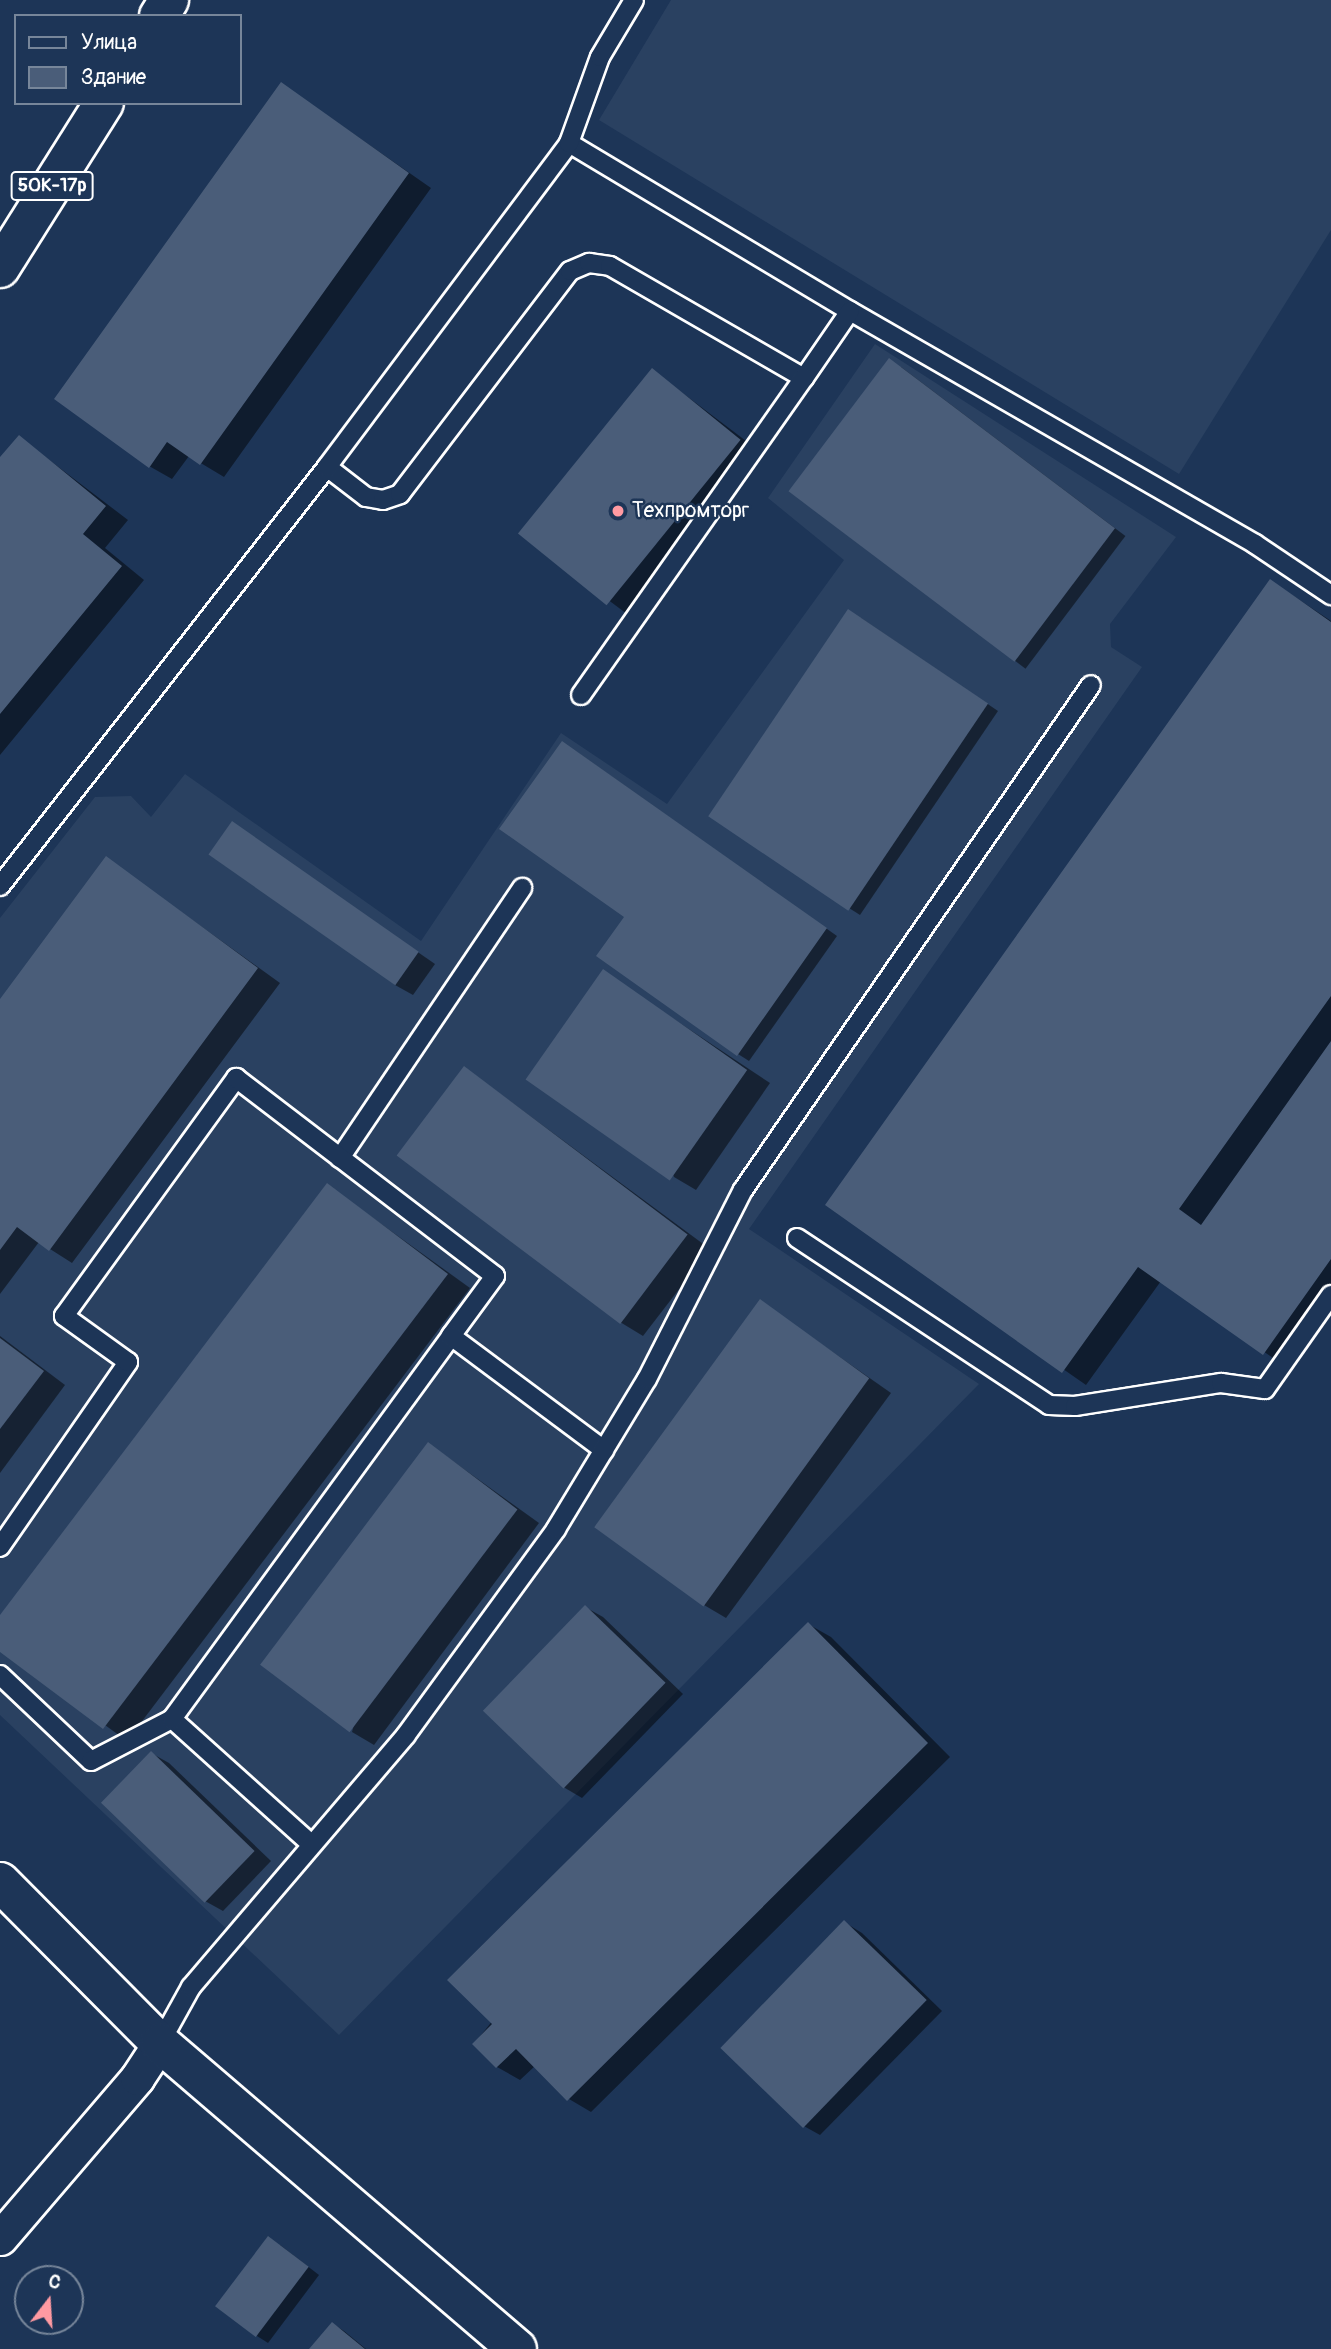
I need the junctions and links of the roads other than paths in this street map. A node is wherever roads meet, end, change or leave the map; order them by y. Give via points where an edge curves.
1 (634, 0) edge
2 (103, 105) edge
3 (569, 143) junction
4 (0, 268) edge
5 (850, 311) junction
6 (804, 378) junction
7 (327, 467) junction
8 (1331, 596) edge
9 (1091, 685) dead end
10 (581, 695) dead end
11 (0, 886) edge
12 (522, 888) dead end
13 (340, 1157) junction
14 (797, 1238) dead end
15 (1331, 1294) edge
16 (451, 1336) junction
17 (604, 1450) junction
18 (0, 1547) edge
19 (0, 1675) edge
20 (172, 1719) junction
21 (311, 1844) junction
22 (0, 1882) edge
23 (160, 2043) junction
24 (0, 2238) edge
25 (517, 2349) edge

1 - 3 lane via 600,57
2 - 4 street, 50К-17р
3 - 5 lane
3 - 7 lane
5 - 6 lane
5 - 8 lane via 1255,544
6 - 7 lane via 610,266 589,263 570,271 400,494 383,500 366,497
6 - 10 lane
7 - 11 lane
9 - 17 lane via 743,1190 660,1354
12 - 13 lane
13 - 16 lane via 495,1276
13 - 18 lane via 236,1078 64,1316 128,1362
14 - 15 lane via 1049,1405 1075,1406 1221,1383 1265,1389
16 - 17 lane
16 - 20 lane
17 - 21 lane via 555,1529 406,1735
19 - 20 lane via 91,1761
20 - 21 lane
21 - 23 lane via 191,1987
22 - 23 street
23 - 24 street via 137,2078
23 - 25 street

